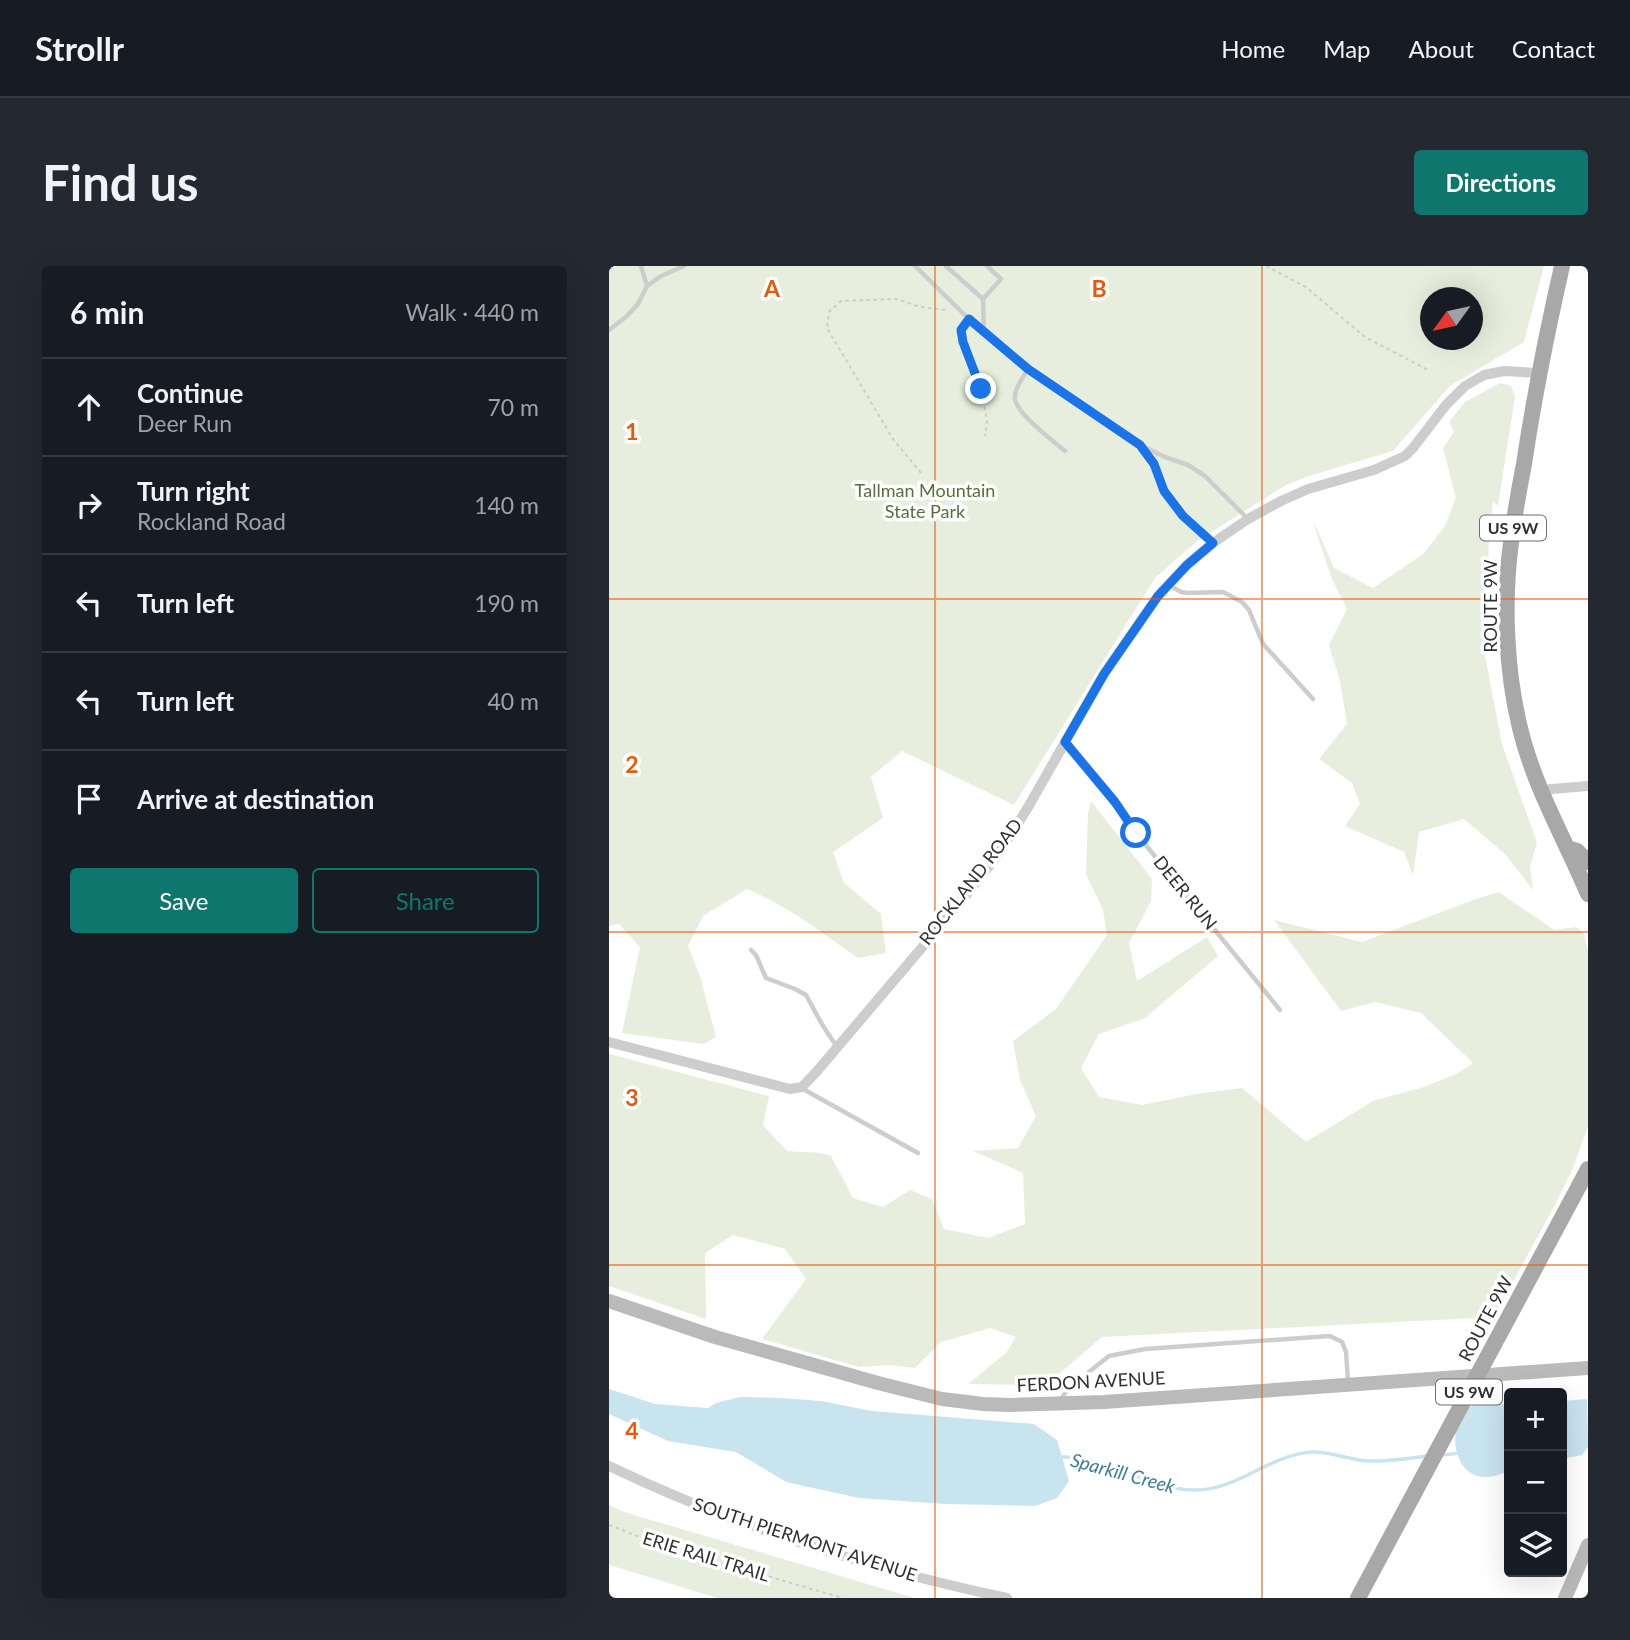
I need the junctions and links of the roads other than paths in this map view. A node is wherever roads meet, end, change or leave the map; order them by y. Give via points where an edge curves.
1 (641, 266) edge
2 (684, 266) edge
3 (915, 266) edge
4 (946, 266) edge
5 (987, 266) edge
6 (1562, 266) edge
7 (647, 286) junction
8 (983, 299) junction
9 (609, 330) edge
10 (984, 333) junction
11 (1028, 369) junction
12 (1538, 373) junction
13 (1140, 445) junction
14 (1065, 451) dead end
15 (1248, 519) junction
16 (1213, 543) junction
17 (1168, 584) junction
18 (1314, 699) dead end
19 (1065, 742) junction
20 (1588, 786) edge
21 (1540, 790) junction
22 (1567, 848) junction
23 (1588, 862) edge
24 (1588, 894) edge
25 (751, 950) dead end
26 (1280, 1010) dead end
27 (609, 1042) edge
28 (837, 1048) junction
29 (801, 1087) junction
30 (918, 1153) dead end
31 (1588, 1169) edge
32 (609, 1301) edge
33 (1588, 1368) edge
34 (1348, 1385) junction
35 (1057, 1404) junction
36 (609, 1466) edge
37 (1588, 1545) edge
38 (1007, 1598) edge
39 (1358, 1598) edge
40 (1565, 1598) edge

1 - 7 lane
2 - 7 lane
3 - 10 lane
4 - 8 lane
5 - 8 lane via 1001,279
6 - 12 main road, ROUTE 9W / US 9W
7 - 9 lane via 638,304
8 - 10 lane
10 - 11 lane
11 - 13 lane
11 - 14 lane via 1016,389 1015,401
12 - 15 street, ROCKLAND ROAD via 1484,375 1446,405 1405,456 1374,470 1308,488
12 - 21 main road, ROUTE 9W / US 9W via 1510,545 1507,613 1515,704
13 - 15 lane via 1205,476
13 - 16 lane via 1154,464 1164,491
15 - 16 street, ROCKLAND ROAD
16 - 17 street, ROCKLAND ROAD
17 - 18 lane via 1181,592 1223,592 1242,602 1263,644
17 - 19 street, ROCKLAND ROAD via 1104,674
19 - 26 lane, DEER RUN
19 - 28 street, ROCKLAND ROAD via 996,856
20 - 21 street
21 - 22 main road, ROUTE 9W / US 9W
22 - 23 main road
22 - 24 main road, ROUTE 9W / US 9W
25 - 28 lane via 766,978 806,995
27 - 29 street via 790,1089
28 - 29 street, ROCKLAND ROAD
29 - 30 lane
31 - 39 main road, ROUTE 9W / US 9W, bridge
32 - 35 street, FERDON AVENUE via 715,1337 923,1395 983,1404
33 - 34 street, FERDON AVENUE
34 - 35 street, FERDON AVENUE
34 - 35 lane via 1346,1352 1342,1342 1330,1336 1145,1349 1109,1356
36 - 38 street, SOUTH PIERMONT AVENUE via 708,1510 801,1543 891,1571
37 - 40 street

